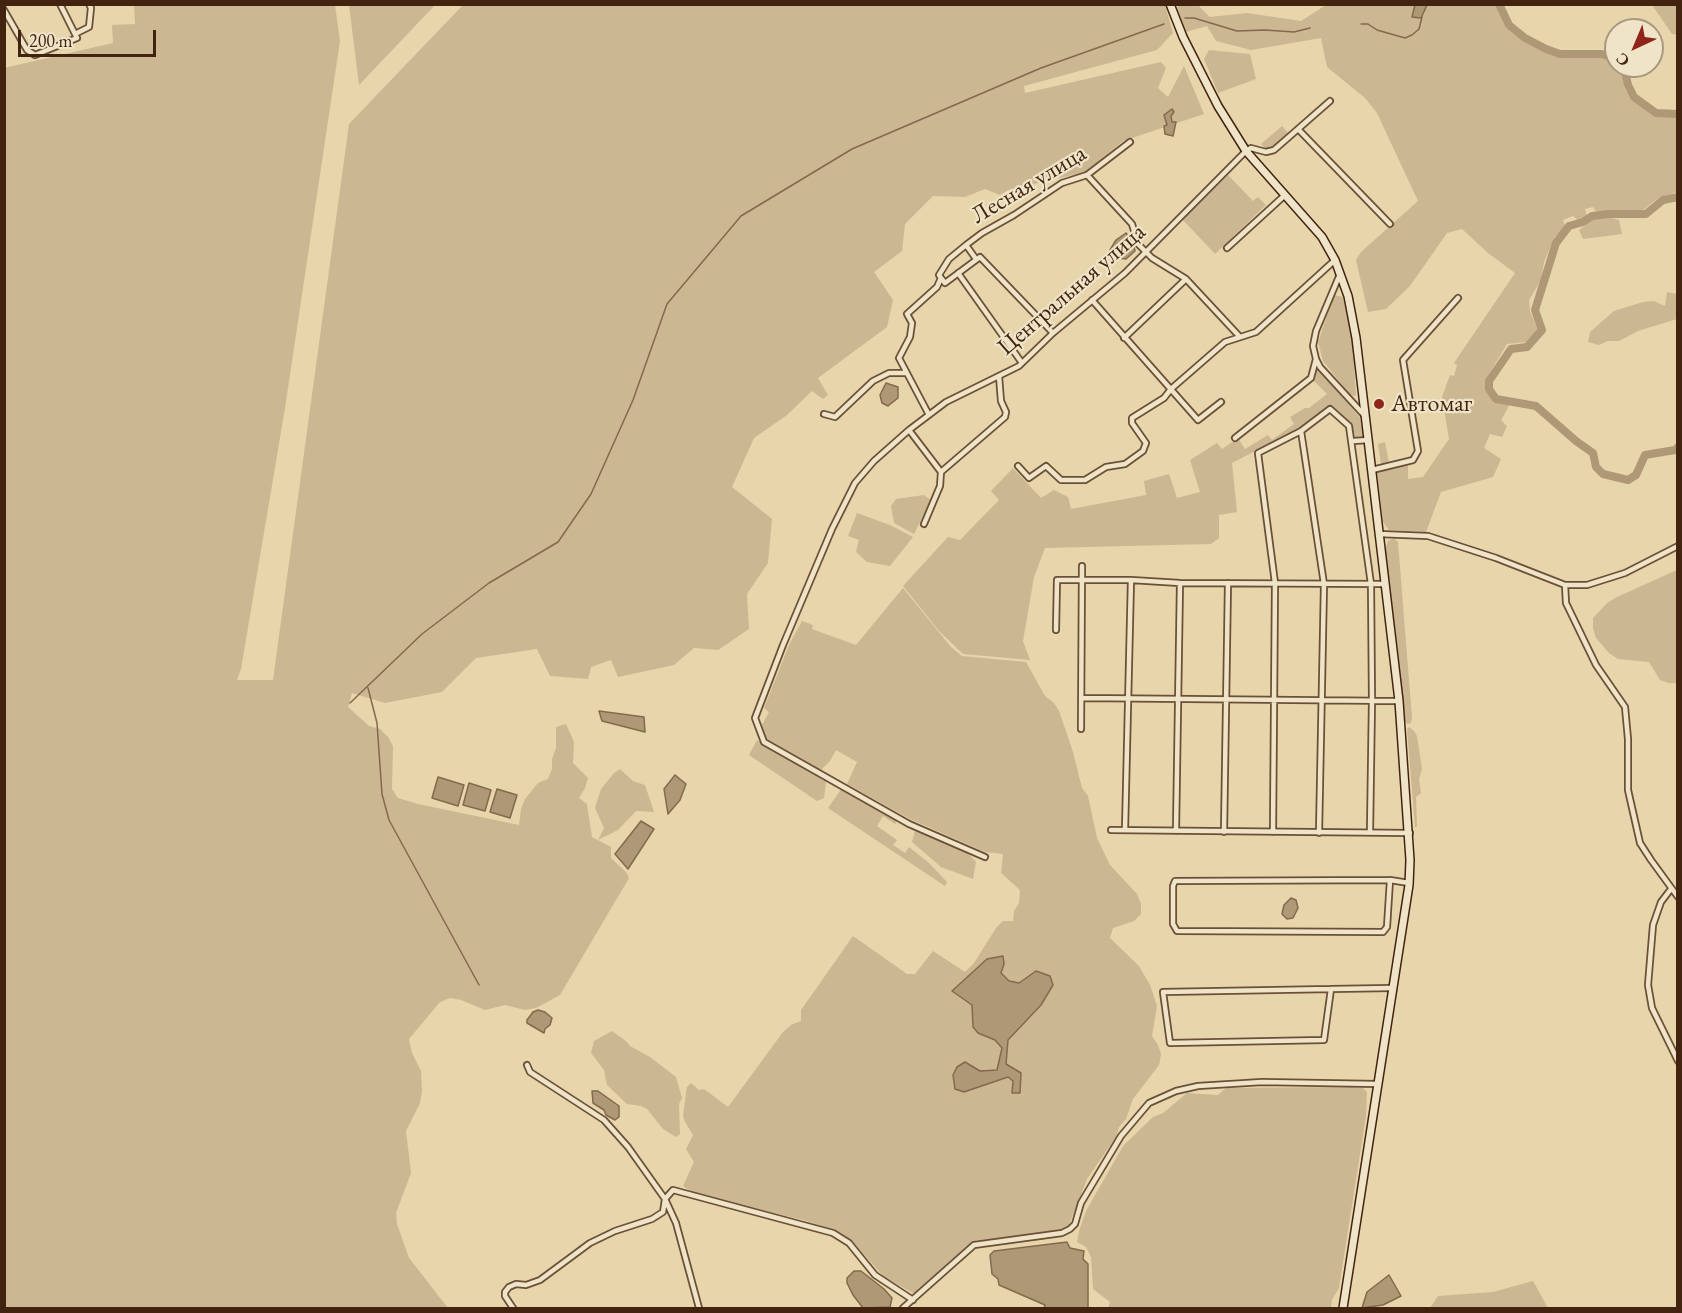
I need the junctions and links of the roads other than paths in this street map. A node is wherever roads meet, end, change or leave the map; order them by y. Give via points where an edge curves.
1 (60, 4) edge
2 (89, 4) edge
3 (1170, 4) edge
4 (4, 10) edge
5 (75, 34) junction
6 (1330, 101) dead end
7 (1298, 129) junction
8 (1130, 142) dead end
9 (1246, 151) junction
10 (1087, 175) junction
11 (1285, 195) junction
12 (1390, 224) dead end
13 (966, 245) junction
14 (1227, 248) dead end
15 (1146, 252) junction
16 (976, 259) junction
17 (1335, 260) junction
18 (958, 273) junction
19 (1340, 274) junction
20 (941, 278) junction
21 (1186, 279) junction
22 (1458, 298) dead end
23 (1092, 300) junction
24 (1053, 333) junction
25 (1240, 337) junction
26 (1124, 338) junction
27 (1316, 359) junction
28 (1022, 363) junction
29 (906, 373) junction
30 (999, 376) junction
31 (1171, 389) junction
32 (1221, 402) dead end
33 (824, 414) dead end
34 (929, 415) junction
35 (1365, 417) junction
36 (909, 430) junction
37 (1302, 431) junction
38 (1235, 438) dead end
39 (1369, 440) junction
40 (1353, 441) junction
41 (1018, 466) dead end
42 (1372, 470) junction
43 (941, 472) junction
44 (924, 524) dead end
45 (1379, 534) junction
46 (1677, 546) edge
47 (1082, 566) dead end
48 (1082, 580) junction
49 (1131, 580) junction
50 (1179, 583) junction
51 (1228, 583) junction
52 (1275, 583) junction
53 (1324, 584) junction
54 (1371, 584) junction
55 (1386, 584) junction
56 (1565, 585) junction
57 (1056, 630) dead end
58 (1082, 698) junction
59 (1129, 698) junction
60 (1177, 699) junction
61 (1226, 699) junction
62 (1274, 699) junction
63 (1320, 700) junction
64 (1372, 700) junction
65 (1399, 701) junction
66 (1081, 729) dead end
67 (1111, 830) dead end
68 (1125, 830) junction
69 (1176, 831) junction
70 (1224, 832) junction
71 (1273, 832) junction
72 (1370, 832) junction
73 (1319, 833) junction
74 (1410, 833) junction
75 (985, 857) dead end
76 (1390, 880) junction
77 (1409, 883) junction
78 (1671, 889) junction
79 (1677, 897) edge
80 (1392, 988) junction
81 (1331, 989) junction
82 (1677, 1061) edge
83 (527, 1065) dead end
84 (1378, 1084) junction
85 (665, 1199) junction
86 (913, 1300) junction
87 (513, 1308) edge
88 (699, 1308) edge
89 (903, 1308) edge
90 (1343, 1308) edge

1 - 5 street
2 - 5 street via 90,27
3 - 9 main road via 1218,106
4 - 5 street via 27,50 35,55 77,38
6 - 7 street
7 - 9 street via 1274,150
7 - 12 street
8 - 10 street, Лесная улица
9 - 11 main road
9 - 15 street, Центральная улица
10 - 13 street, Лесная улица via 1062,183
10 - 15 street via 1132,224 1138,244
11 - 14 street
11 - 17 main road via 1322,237
13 - 16 street
13 - 20 street, Лесная улица via 949,259 939,275
15 - 21 street
15 - 23 street, Центральная улица
16 - 18 street
16 - 24 street via 980,257
17 - 19 main road
17 - 25 street via 1256,332
18 - 20 street via 945,283
18 - 28 street
19 - 27 street via 1316,331
19 - 35 main road via 1356,338
20 - 29 street, Лесная улица via 937,287 907,314 912,323 910,337 899,358
21 - 25 street
21 - 26 street
22 - 42 street via 1402,360 1418,451 1413,460
23 - 24 street, Центральная улица
23 - 26 street
24 - 28 street, Центральная улица
25 - 31 street via 1225,342
26 - 31 street
27 - 35 street
27 - 38 street via 1311,378
28 - 30 street, Центральная улица
29 - 33 street via 889,373 873,381 835,417
29 - 34 street
30 - 34 street, Центральная улица via 946,402
30 - 43 street via 1005,417
31 - 32 street via 1198,420
31 - 41 street via 1164,398 1132,418 1146,443 1143,451 1125,464 1106,467 1085,480 1061,480 1046,466 1029,478
34 - 36 street, Центральная улица
35 - 39 main road
36 - 43 street
36 - 75 street, Центральная улица via 855,483 832,529 755,718 764,742 909,824
37 - 40 street via 1330,409 1349,426
37 - 52 street via 1258,453
37 - 53 street
39 - 40 street
39 - 42 main road
40 - 54 street
42 - 45 main road
43 - 44 street via 940,486
45 - 55 main road
45 - 56 street via 1428,536
46 - 56 street via 1625,573 1587,585
47 - 48 street
48 - 49 street
48 - 57 street via 1057,580
48 - 58 street
49 - 50 street
49 - 59 street
50 - 51 street
50 - 60 street
51 - 52 street
51 - 61 street
52 - 53 street
52 - 62 street
53 - 54 street
53 - 63 street
54 - 55 street
54 - 64 street
55 - 65 main road
56 - 78 street via 1566,603 1596,665 1625,706 1631,810 1640,843
58 - 59 street
58 - 66 street
59 - 60 street
59 - 68 street
60 - 61 street
60 - 69 street
61 - 62 street
61 - 70 street
62 - 63 street
62 - 71 street
63 - 64 street
63 - 73 street
64 - 65 street
64 - 72 street
65 - 74 main road
67 - 68 street
68 - 69 street
69 - 70 street
70 - 71 street
71 - 73 street
72 - 73 street
72 - 74 street
74 - 77 main road
76 - 76 street via 1176,881 1173,924 1177,931 1383,932 1387,927
76 - 77 street
77 - 80 main road
78 - 79 street
78 - 82 street via 1661,902 1653,925 1648,985 1652,1008
80 - 81 street
80 - 84 main road
81 - 81 street via 1163,992 1170,1043 1324,1040
83 - 85 street via 530,1072 604,1120
84 - 86 street via 1262,1082 1198,1086 1149,1103 1121,1136 1070,1229 974,1245
84 - 90 main road
85 - 86 street via 673,1190 833,1233 849,1243 875,1275
85 - 87 street via 663,1212 652,1219 590,1243 540,1280 509,1287 505,1296
85 - 88 street via 676,1223
86 - 89 street

